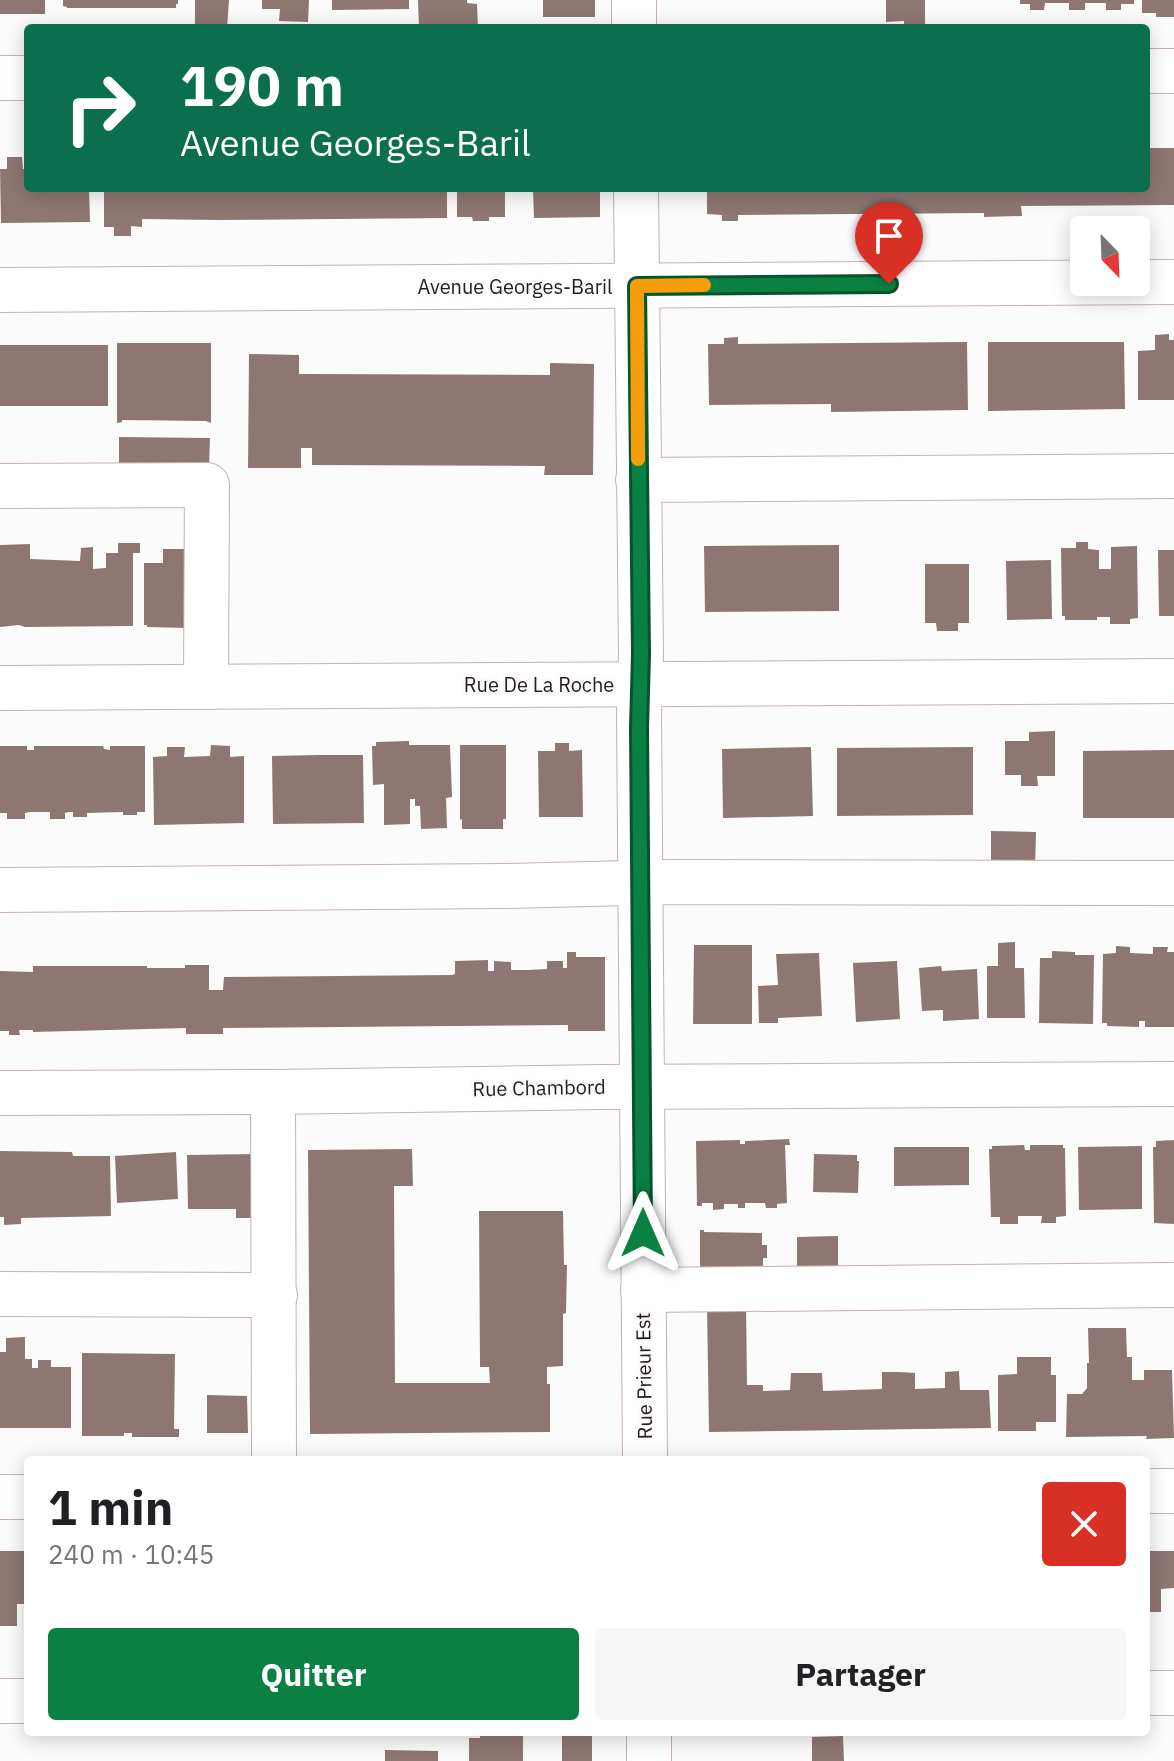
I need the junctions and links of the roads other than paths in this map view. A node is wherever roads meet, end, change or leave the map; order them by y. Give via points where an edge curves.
1 (634, 0) edge
2 (634, 24) edge
3 (1150, 71) edge
4 (1174, 71) edge
5 (0, 78) edge
6 (24, 78) edge
7 (636, 192) edge
8 (1174, 282) edge
9 (637, 286) junction
10 (0, 290) edge
11 (1174, 476) edge
12 (638, 480) junction
13 (0, 486) edge
14 (1174, 681) edge
15 (640, 684) junction
16 (206, 687) junction
17 (0, 688) edge
18 (640, 882) junction
19 (1174, 883) edge
20 (0, 890) edge
21 (1174, 1084) edge
22 (643, 1087) junction
23 (273, 1092) junction
24 (0, 1093) edge
25 (1174, 1285) edge
26 (643, 1290) junction
27 (0, 1294) edge
28 (275, 1295) junction
29 (274, 1456) edge
30 (645, 1456) edge
31 (1150, 1491) edge
32 (1174, 1491) edge
33 (0, 1497) edge
34 (24, 1497) edge
35 (1150, 1693) edge
36 (1174, 1693) edge
37 (0, 1701) edge
38 (24, 1701) edge
39 (649, 1736) edge
40 (649, 1761) edge

1 - 2 street
3 - 4 street
5 - 6 street
7 - 9 street, Rue Prieur Est
8 - 9 street, Avenue Georges-Baril
9 - 10 street, Avenue Georges-Baril
9 - 12 street, Rue Prieur Est
11 - 12 street
12 - 15 street, Rue Prieur Est
13 - 16 street via 207,485
14 - 15 street, Rue De La Roche
15 - 16 street, Rue De La Roche
15 - 18 street, Rue Prieur Est
16 - 17 street, Rue De La Roche
18 - 19 street
18 - 20 street
18 - 22 street, Rue Prieur Est
21 - 22 street, Rue Chambord
22 - 23 street, Rue Chambord
22 - 26 street, Rue Prieur Est
23 - 24 street, Rue Chambord
23 - 28 street
25 - 26 street
26 - 30 street, Rue Prieur Est
27 - 28 street
28 - 29 street
31 - 32 street
33 - 34 street
35 - 36 street
37 - 38 street
39 - 40 street

